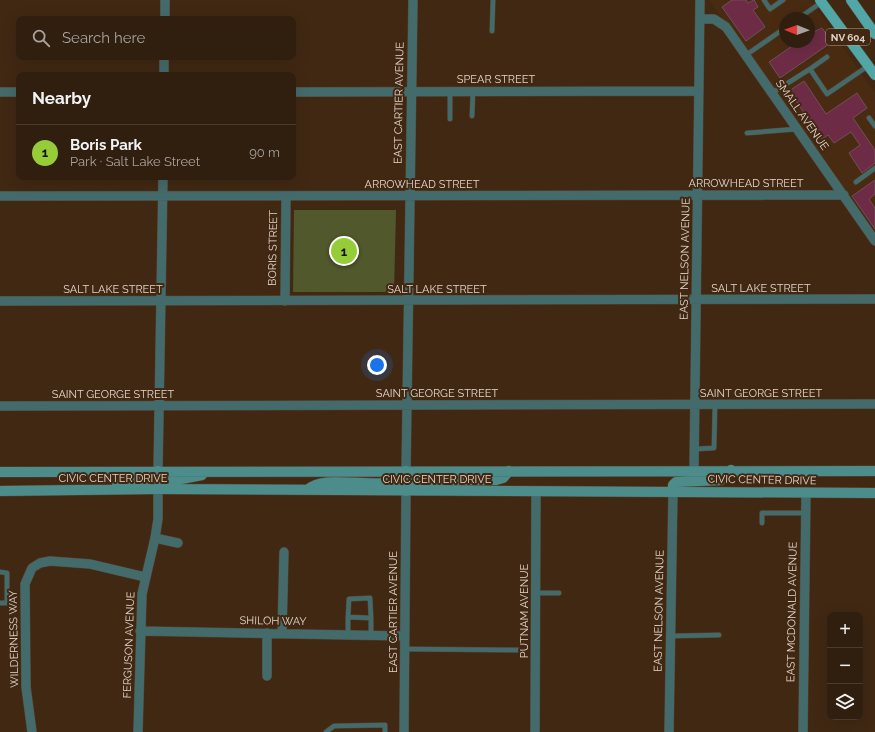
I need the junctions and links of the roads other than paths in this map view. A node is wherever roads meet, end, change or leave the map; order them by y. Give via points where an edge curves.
1 (165, 0) edge
2 (413, 0) edge
3 (493, 0) edge
4 (700, 0) edge
5 (764, 0) edge
6 (783, 0) edge
7 (851, 0) edge
8 (821, 1) edge
9 (807, 12) edge
10 (165, 16) edge
11 (700, 19) junction
12 (492, 31) dead end
13 (779, 32) edge
14 (875, 33) edge
15 (746, 55) junction
16 (827, 58) dead end
17 (164, 60) edge
18 (868, 66) junction
19 (810, 69) junction
20 (164, 72) edge
21 (875, 75) edge
22 (473, 91) junction
23 (699, 91) junction
24 (0, 92) edge
25 (16, 92) edge
26 (296, 92) edge
27 (411, 92) junction
28 (450, 92) junction
29 (772, 93) junction
30 (472, 116) dead end
31 (869, 118) dead end
32 (450, 119) dead end
33 (875, 126) edge
34 (797, 129) junction
35 (747, 133) dead end
36 (875, 168) edge
37 (162, 180) edge
38 (856, 182) dead end
39 (698, 195) junction
40 (844, 195) junction
41 (0, 196) edge
42 (162, 196) junction
43 (286, 196) junction
44 (410, 196) junction
45 (875, 241) edge
46 (875, 299) edge
47 (696, 300) junction
48 (161, 301) junction
49 (285, 301) junction
50 (408, 301) junction
51 (0, 302) edge
52 (875, 404) edge
53 (407, 405) junction
54 (695, 405) junction
55 (715, 405) junction
56 (0, 406) edge
57 (159, 406) junction
58 (694, 449) junction
59 (694, 470) junction
60 (731, 470) junction
61 (158, 471) junction
62 (223, 471) junction
63 (406, 471) junction
64 (509, 471) junction
65 (875, 471) edge
66 (0, 472) edge
67 (158, 489) junction
68 (98, 490) junction
69 (307, 490) junction
70 (0, 491) edge
71 (406, 491) junction
72 (536, 491) junction
73 (672, 491) junction
74 (806, 492) junction
75 (875, 493) edge
76 (806, 513) junction
77 (762, 523) dead end
78 (155, 538) junction
79 (178, 543) dead end
80 (284, 552) dead end
81 (0, 572) edge
82 (145, 577) junction
83 (536, 593) junction
84 (559, 593) dead end
85 (0, 603) edge
86 (348, 618) junction
87 (371, 618) junction
88 (140, 631) junction
89 (267, 633) junction
90 (282, 633) junction
91 (348, 634) junction
92 (371, 635) junction
93 (719, 635) dead end
94 (405, 636) junction
95 (671, 636) junction
96 (405, 649) junction
97 (518, 650) dead end
98 (267, 676) dead end
99 (32, 732) edge
100 (138, 732) edge
101 (326, 732) edge
102 (385, 732) edge
103 (404, 732) edge
104 (535, 732) edge
105 (669, 732) edge
106 (802, 732) edge

1 - 10 street
2 - 27 street, EAST CARTIER AVENUE
3 - 12 lane
4 - 11 street, EAST NELSON AVENUE
5 - 6 lane via 770,9
7 - 14 main road, NV 604
8 - 9 lane
8 - 18 main road, NV 604
11 - 15 street, SMALL AVENUE via 714,19 726,27
11 - 23 street, EAST NELSON AVENUE
13 - 15 lane
15 - 29 street, SMALL AVENUE
16 - 19 lane
17 - 20 street
18 - 19 lane via 827,94
18 - 21 main road, NV 604
19 - 29 lane
22 - 23 street, SPEAR STREET
22 - 28 street, SPEAR STREET
22 - 30 lane
23 - 39 street, EAST NELSON AVENUE
24 - 25 street
26 - 27 street, SPEAR STREET
27 - 28 street, SPEAR STREET
27 - 44 street, EAST CARTIER AVENUE
28 - 32 lane
29 - 34 street, SMALL AVENUE
31 - 33 lane
34 - 35 lane
34 - 40 street, SMALL AVENUE
36 - 38 lane
37 - 42 street
39 - 40 street, ARROWHEAD STREET
39 - 44 street, ARROWHEAD STREET
39 - 47 street, EAST NELSON AVENUE
40 - 45 street, SMALL AVENUE
41 - 42 street, ARROWHEAD STREET
42 - 43 street, ARROWHEAD STREET
42 - 48 street
43 - 44 street, ARROWHEAD STREET
43 - 49 street, BORIS STREET
44 - 50 street, EAST CARTIER AVENUE
46 - 47 street, SALT LAKE STREET
47 - 50 street, SALT LAKE STREET
47 - 54 street, EAST NELSON AVENUE
48 - 49 street, SALT LAKE STREET
48 - 51 street, SALT LAKE STREET
48 - 57 street
49 - 50 street, SALT LAKE STREET
50 - 53 street, EAST CARTIER AVENUE
52 - 55 street, SAINT GEORGE STREET
53 - 54 street, SAINT GEORGE STREET
53 - 57 street, SAINT GEORGE STREET
53 - 63 street, EAST CARTIER AVENUE
54 - 55 street, SAINT GEORGE STREET
54 - 58 street, EAST NELSON AVENUE
55 - 58 lane via 714,448
56 - 57 street, SAINT GEORGE STREET
57 - 61 street
58 - 59 street, EAST NELSON AVENUE
59 - 60 main road, CIVIC CENTER DRIVE
59 - 64 main road, CIVIC CENTER DRIVE
60 - 65 main road, CIVIC CENTER DRIVE
60 - 73 main road via 721,480 676,482
61 - 62 main road, CIVIC CENTER DRIVE
61 - 66 main road, CIVIC CENTER DRIVE
61 - 68 main road via 157,475 147,481
62 - 63 main road, CIVIC CENTER DRIVE
62 - 67 main road via 164,480
63 - 64 main road, CIVIC CENTER DRIVE
63 - 69 main road via 405,478 400,480 313,484
64 - 71 main road via 503,478 496,480 414,481 409,483
67 - 68 main road, CIVIC CENTER DRIVE
67 - 69 main road, CIVIC CENTER DRIVE
67 - 78 street, FERGUSON AVENUE
68 - 70 main road, CIVIC CENTER DRIVE
69 - 71 main road, CIVIC CENTER DRIVE
71 - 72 main road, CIVIC CENTER DRIVE
71 - 94 street, EAST CARTIER AVENUE
72 - 73 main road, CIVIC CENTER DRIVE
72 - 83 street, PUTNAM AVENUE
73 - 74 main road, CIVIC CENTER DRIVE
73 - 95 street, EAST NELSON AVENUE
74 - 75 main road, CIVIC CENTER DRIVE
74 - 76 street, EAST MCDONALD AVENUE
76 - 77 lane via 762,513
76 - 106 street, EAST MCDONALD AVENUE
78 - 79 street
78 - 82 street, FERGUSON AVENUE
80 - 90 street
81 - 85 lane via 7,573 7,603
82 - 88 street, FERGUSON AVENUE
82 - 99 street, WILDERNESS WAY via 90,564 50,561 32,568 25,584 26,687
83 - 84 lane
83 - 104 street, PUTNAM AVENUE
86 - 87 lane
86 - 87 lane via 349,599 370,598
86 - 91 lane
87 - 92 lane
88 - 89 street, SHILOH WAY
88 - 100 street, FERGUSON AVENUE
89 - 90 street, SHILOH WAY
89 - 98 street
90 - 91 street, SHILOH WAY
91 - 92 street, SHILOH WAY
92 - 94 street, SHILOH WAY
93 - 95 lane
94 - 96 street, EAST CARTIER AVENUE
95 - 105 street, EAST NELSON AVENUE
96 - 97 lane
96 - 103 street, EAST CARTIER AVENUE
101 - 102 lane via 334,726 385,725

